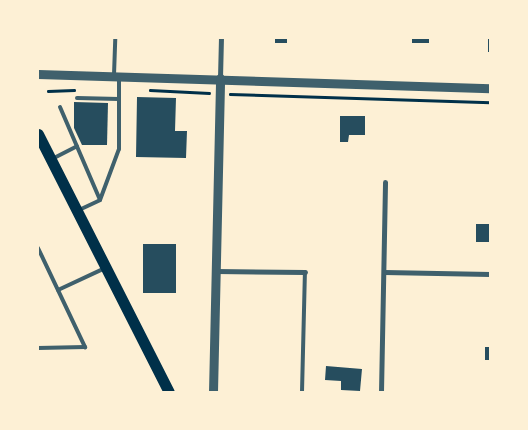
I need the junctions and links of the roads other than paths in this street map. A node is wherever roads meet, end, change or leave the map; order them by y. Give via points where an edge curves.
1 (114, 38) edge
2 (221, 38) edge
3 (38, 74) edge
4 (116, 77) junction
5 (220, 78) junction
6 (490, 88) edge
7 (77, 98) dead end
8 (119, 99) junction
9 (60, 107) dead end
10 (38, 134) edge
11 (77, 146) junction
12 (51, 160) junction
13 (385, 182) dead end
14 (100, 200) junction
15 (77, 212) junction
16 (38, 248) edge
17 (106, 268) junction
18 (216, 271) junction
19 (304, 272) joint
20 (384, 272) junction
21 (490, 274) edge
22 (58, 290) junction
23 (38, 348) edge
24 (169, 392) edge
25 (213, 392) edge
26 (302, 392) edge
27 (381, 392) edge

1 - 4 lane
2 - 5 street
3 - 4 street
4 - 5 street
4 - 8 lane
5 - 6 street
5 - 18 street
7 - 8 lane
8 - 14 lane via 119,149
9 - 11 lane
10 - 12 main road
11 - 12 lane
11 - 14 lane
12 - 15 main road
13 - 20 street
14 - 15 lane
15 - 17 main road
16 - 22 lane
17 - 22 lane
17 - 24 main road
18 - 19 street
18 - 25 street
19 - 26 lane
20 - 21 street
20 - 27 street
22 - 23 lane via 85,346

